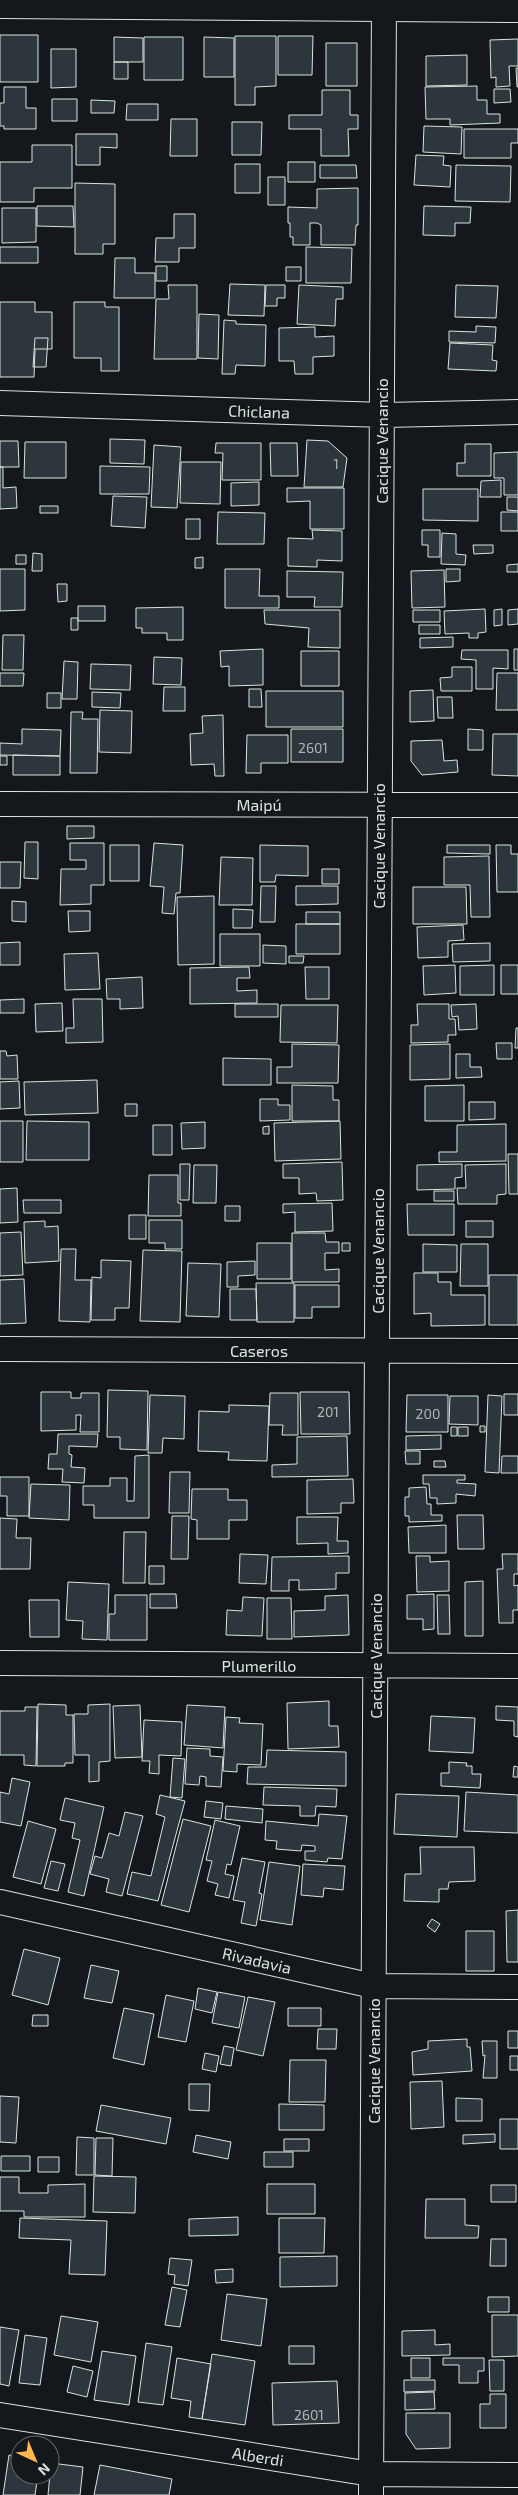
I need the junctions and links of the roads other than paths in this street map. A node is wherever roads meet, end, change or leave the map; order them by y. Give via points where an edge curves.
1 (384, 3) edge
2 (0, 4) edge
3 (518, 8) edge
4 (0, 403) edge
5 (518, 412) edge
6 (381, 415) junction
7 (378, 803) junction
8 (0, 804) edge
9 (518, 805) edge
10 (0, 1349) edge
11 (376, 1350) junction
12 (518, 1351) edge
13 (0, 1663) edge
14 (375, 1665) junction
15 (518, 1666) edge
16 (0, 1902) edge
17 (373, 1986) junction
18 (518, 1987) edge
19 (0, 2415) edge
20 (518, 2475) edge
21 (371, 2485) edge

1 - 2 main road
1 - 3 main road
1 - 6 street, Cacique Venancio
4 - 6 street, Chiclana
5 - 6 street, Chiclana
6 - 7 street, Cacique Venancio
7 - 8 street, Maipú
7 - 9 street, Maipú
7 - 11 street, Cacique Venancio
10 - 11 street, Caseros
11 - 12 street, Caseros
11 - 14 street, Cacique Venancio
13 - 14 street, Plumerillo
14 - 15 street, Plumerillo
14 - 17 street, Cacique Venancio
16 - 17 street, Rivadavia
17 - 18 street, Rivadavia
17 - 21 street, Cacique Venancio
19 - 21 street, Alberdi
20 - 21 street, Alberdi

